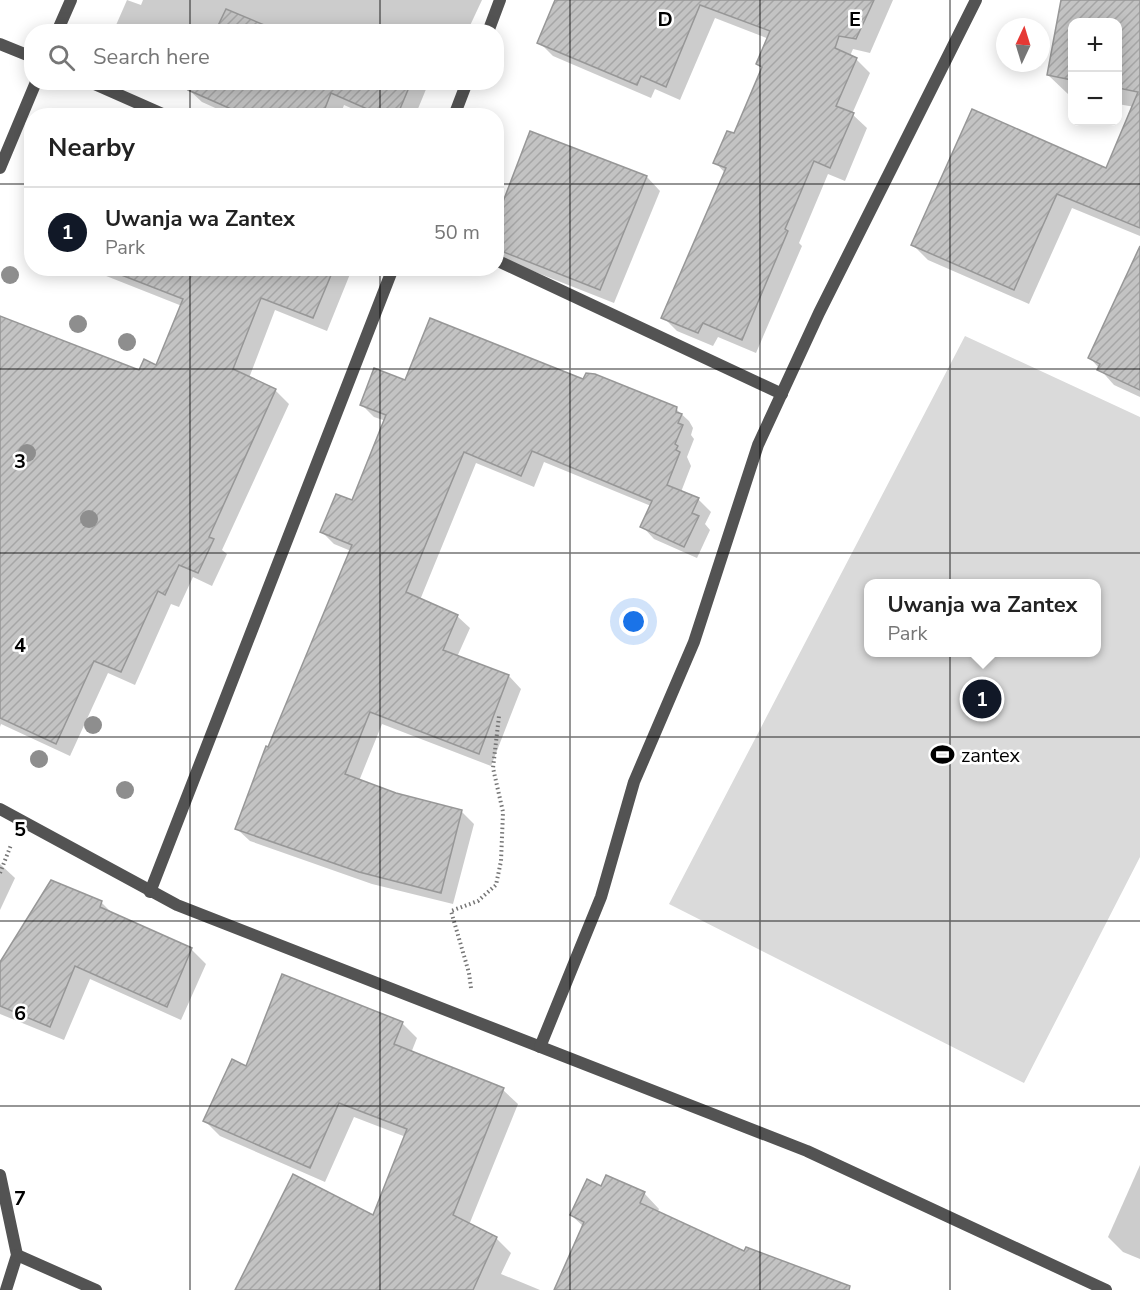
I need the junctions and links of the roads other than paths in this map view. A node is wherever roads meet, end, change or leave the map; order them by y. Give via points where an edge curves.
1 (71, 0) edge
2 (501, 0) edge
3 (976, 0) edge
4 (60, 24) edge
5 (491, 24) edge
6 (0, 44) edge
7 (24, 54) edge
8 (33, 90) edge
9 (108, 90) edge
10 (464, 90) edge
11 (25, 108) edge
12 (149, 108) edge
13 (457, 108) edge
14 (24, 111) edge
15 (0, 168) edge
16 (504, 264) edge
17 (390, 276) edge
18 (782, 394) junction
19 (0, 808) edge
20 (150, 892) junction
21 (540, 1047) junction
22 (0, 1175) edge
23 (17, 1255) junction
24 (6, 1290) edge
25 (96, 1290) edge
26 (1106, 1290) edge

1 - 4 street
2 - 5 street
3 - 18 street
6 - 7 street
8 - 11 street
9 - 12 street
10 - 13 street
14 - 15 street
16 - 18 street
17 - 20 street
18 - 21 street via 758,445 694,642 634,782 601,897
19 - 20 street
20 - 21 street via 177,906
21 - 26 street via 807,1151
22 - 23 street
23 - 24 street
23 - 25 street

